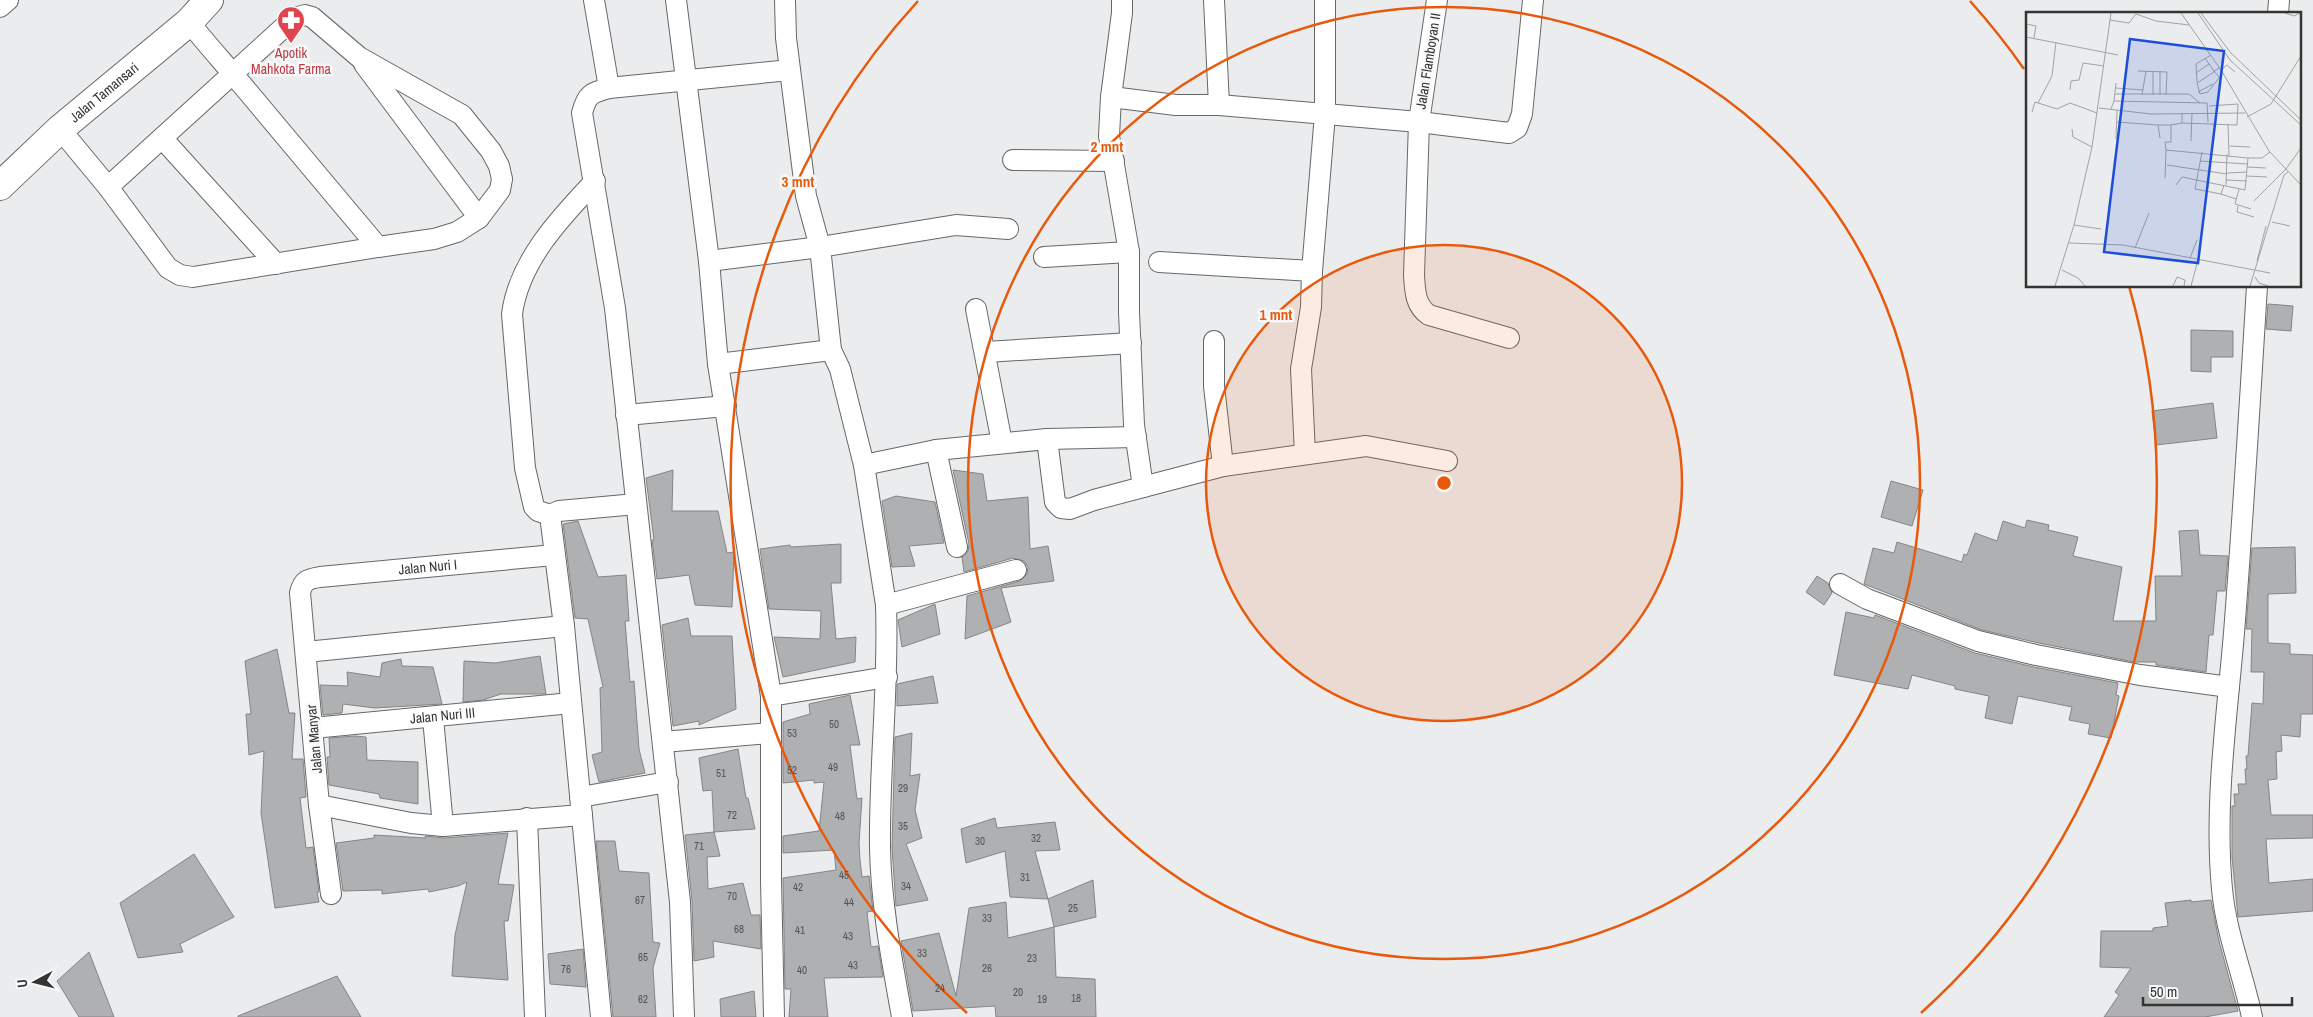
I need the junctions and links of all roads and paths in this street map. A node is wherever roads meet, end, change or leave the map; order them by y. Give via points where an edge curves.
1 (8, 0) edge
2 (208, 0) edge
3 (594, 0) edge
4 (676, 0) edge
5 (785, 0) edge
6 (1122, 0) edge
7 (1214, 0) edge
8 (1325, 0) edge
9 (1437, 0) edge
10 (1533, 0) edge
11 (0, 7) edge
12 (189, 22) junction
13 (359, 57) junction
14 (790, 70) junction
15 (233, 74) junction
16 (685, 80) junction
17 (609, 88) junction
18 (1111, 97) junction
19 (1219, 106) junction
20 (1325, 114) junction
21 (1419, 122) junction
22 (60, 130) junction
23 (162, 138) junction
24 (1013, 160) dead end
25 (1114, 161) junction
26 (595, 181) junction
27 (0, 186) edge
28 (108, 187) junction
29 (479, 218) junction
30 (1008, 229) dead end
31 (378, 247) junction
32 (820, 247) junction
33 (1129, 252) junction
34 (1044, 257) dead end
35 (709, 261) junction
36 (1159, 262) dead end
37 (276, 264) junction
38 (1312, 271) junction
39 (2257, 288) edge
40 (976, 308) dead end
41 (1509, 338) dead end
42 (1214, 341) dead end
43 (1131, 343) junction
44 (831, 350) junction
45 (986, 352) junction
46 (718, 364) junction
47 (726, 406) junction
48 (626, 415) junction
49 (1136, 437) junction
50 (1047, 439) junction
51 (1002, 443) junction
52 (936, 450) junction
53 (1305, 454) junction
54 (1447, 461) dead end
55 (864, 465) junction
56 (1223, 466) junction
57 (1143, 488) junction
58 (636, 504) junction
59 (550, 515) junction
60 (957, 547) dead end
61 (554, 555) junction
62 (1016, 570) dead end
63 (302, 583) joint
64 (1840, 584) dead end
65 (886, 605) junction
66 (564, 626) junction
67 (306, 652) junction
68 (887, 677) junction
69 (2229, 688) junction
70 (771, 696) junction
71 (571, 704) junction
72 (433, 718) junction
73 (313, 728) junction
74 (771, 733) junction
75 (663, 742) junction
76 (668, 782) junction
77 (320, 805) junction
78 (581, 806) junction
79 (527, 818) junction
80 (443, 826) junction
81 (331, 894) dead end
82 (535, 1017) edge
83 (601, 1017) edge
84 (684, 1017) edge
85 (774, 1017) edge
86 (902, 1017) edge
87 (2252, 1017) edge

1 - 11 street
2 - 12 main road, Jalan Tamansari
3 - 17 street
4 - 16 street
5 - 14 street
6 - 18 street
7 - 19 street
8 - 20 street
9 - 21 street, Jalan Flamboyan II
10 - 21 street via 1518,128 1509,133
12 - 15 street
12 - 22 main road, Jalan Tamansari
13 - 15 street via 312,17 305,15 294,18
13 - 29 street
13 - 29 street via 462,115 491,151 502,179 500,190
14 - 16 street
14 - 32 street via 806,196
15 - 23 street
15 - 31 street
16 - 17 street
16 - 35 street
17 - 26 street via 586,99 582,113
18 - 19 street via 1176,105
18 - 25 street via 1110,136
19 - 20 street
20 - 21 street
20 - 38 street
21 - 41 street, Jalan Flamboyan II via 1414,275 1418,301 1430,315
22 - 27 main road, Jalan Tamansari
22 - 28 street
23 - 28 street
23 - 37 street
24 - 25 street
25 - 33 street
26 - 48 street via 615,308
26 - 59 street via 558,220 522,276 514,297 512,314 525,468 534,507 538,512
28 - 37 street via 168,268 180,275 193,277
29 - 31 street via 457,232 434,239
30 - 32 street via 956,225
31 - 37 street
32 - 35 street
32 - 44 street
33 - 34 street
33 - 43 street
35 - 46 street
36 - 38 street
38 - 53 street via 1311,307 1301,369
39 - 69 street
40 - 45 street
42 - 56 street via 1214,386
43 - 45 street
43 - 49 street
44 - 46 street
44 - 55 street via 840,369
45 - 51 street
46 - 47 street
47 - 48 street
47 - 70 street
48 - 58 street
49 - 50 street
49 - 57 street
50 - 51 street
50 - 57 street via 1055,502 1061,508 1070,509
51 - 52 street
52 - 55 street
52 - 60 street
53 - 54 street via 1366,446
53 - 56 street
55 - 65 street
56 - 57 street
58 - 59 street via 559,511
58 - 75 street
59 - 61 street
61 - 63 street, Jalan Nuri I via 320,577
61 - 66 street
62 - 65 street
63 - 67 street, Jalan Manyar via 300,593
64 - 69 street via 1867,599 1978,641 2140,675
65 - 68 street
66 - 67 street
66 - 71 street
67 - 73 street, Jalan Manyar
68 - 70 street
68 - 86 street via 880,780 880,850 886,928
69 - 87 street via 2220,827 2222,888 2228,932
70 - 74 street
71 - 72 street, Jalan Nuri III
71 - 78 street
72 - 73 street, Jalan Nuri III
72 - 80 street
73 - 77 street, Jalan Manyar
74 - 75 street
74 - 85 street
75 - 76 street
76 - 78 street
76 - 84 street via 680,902
77 - 80 street via 410,823
77 - 81 street, Jalan Manyar
78 - 79 street
78 - 83 street
79 - 80 street
79 - 82 street

